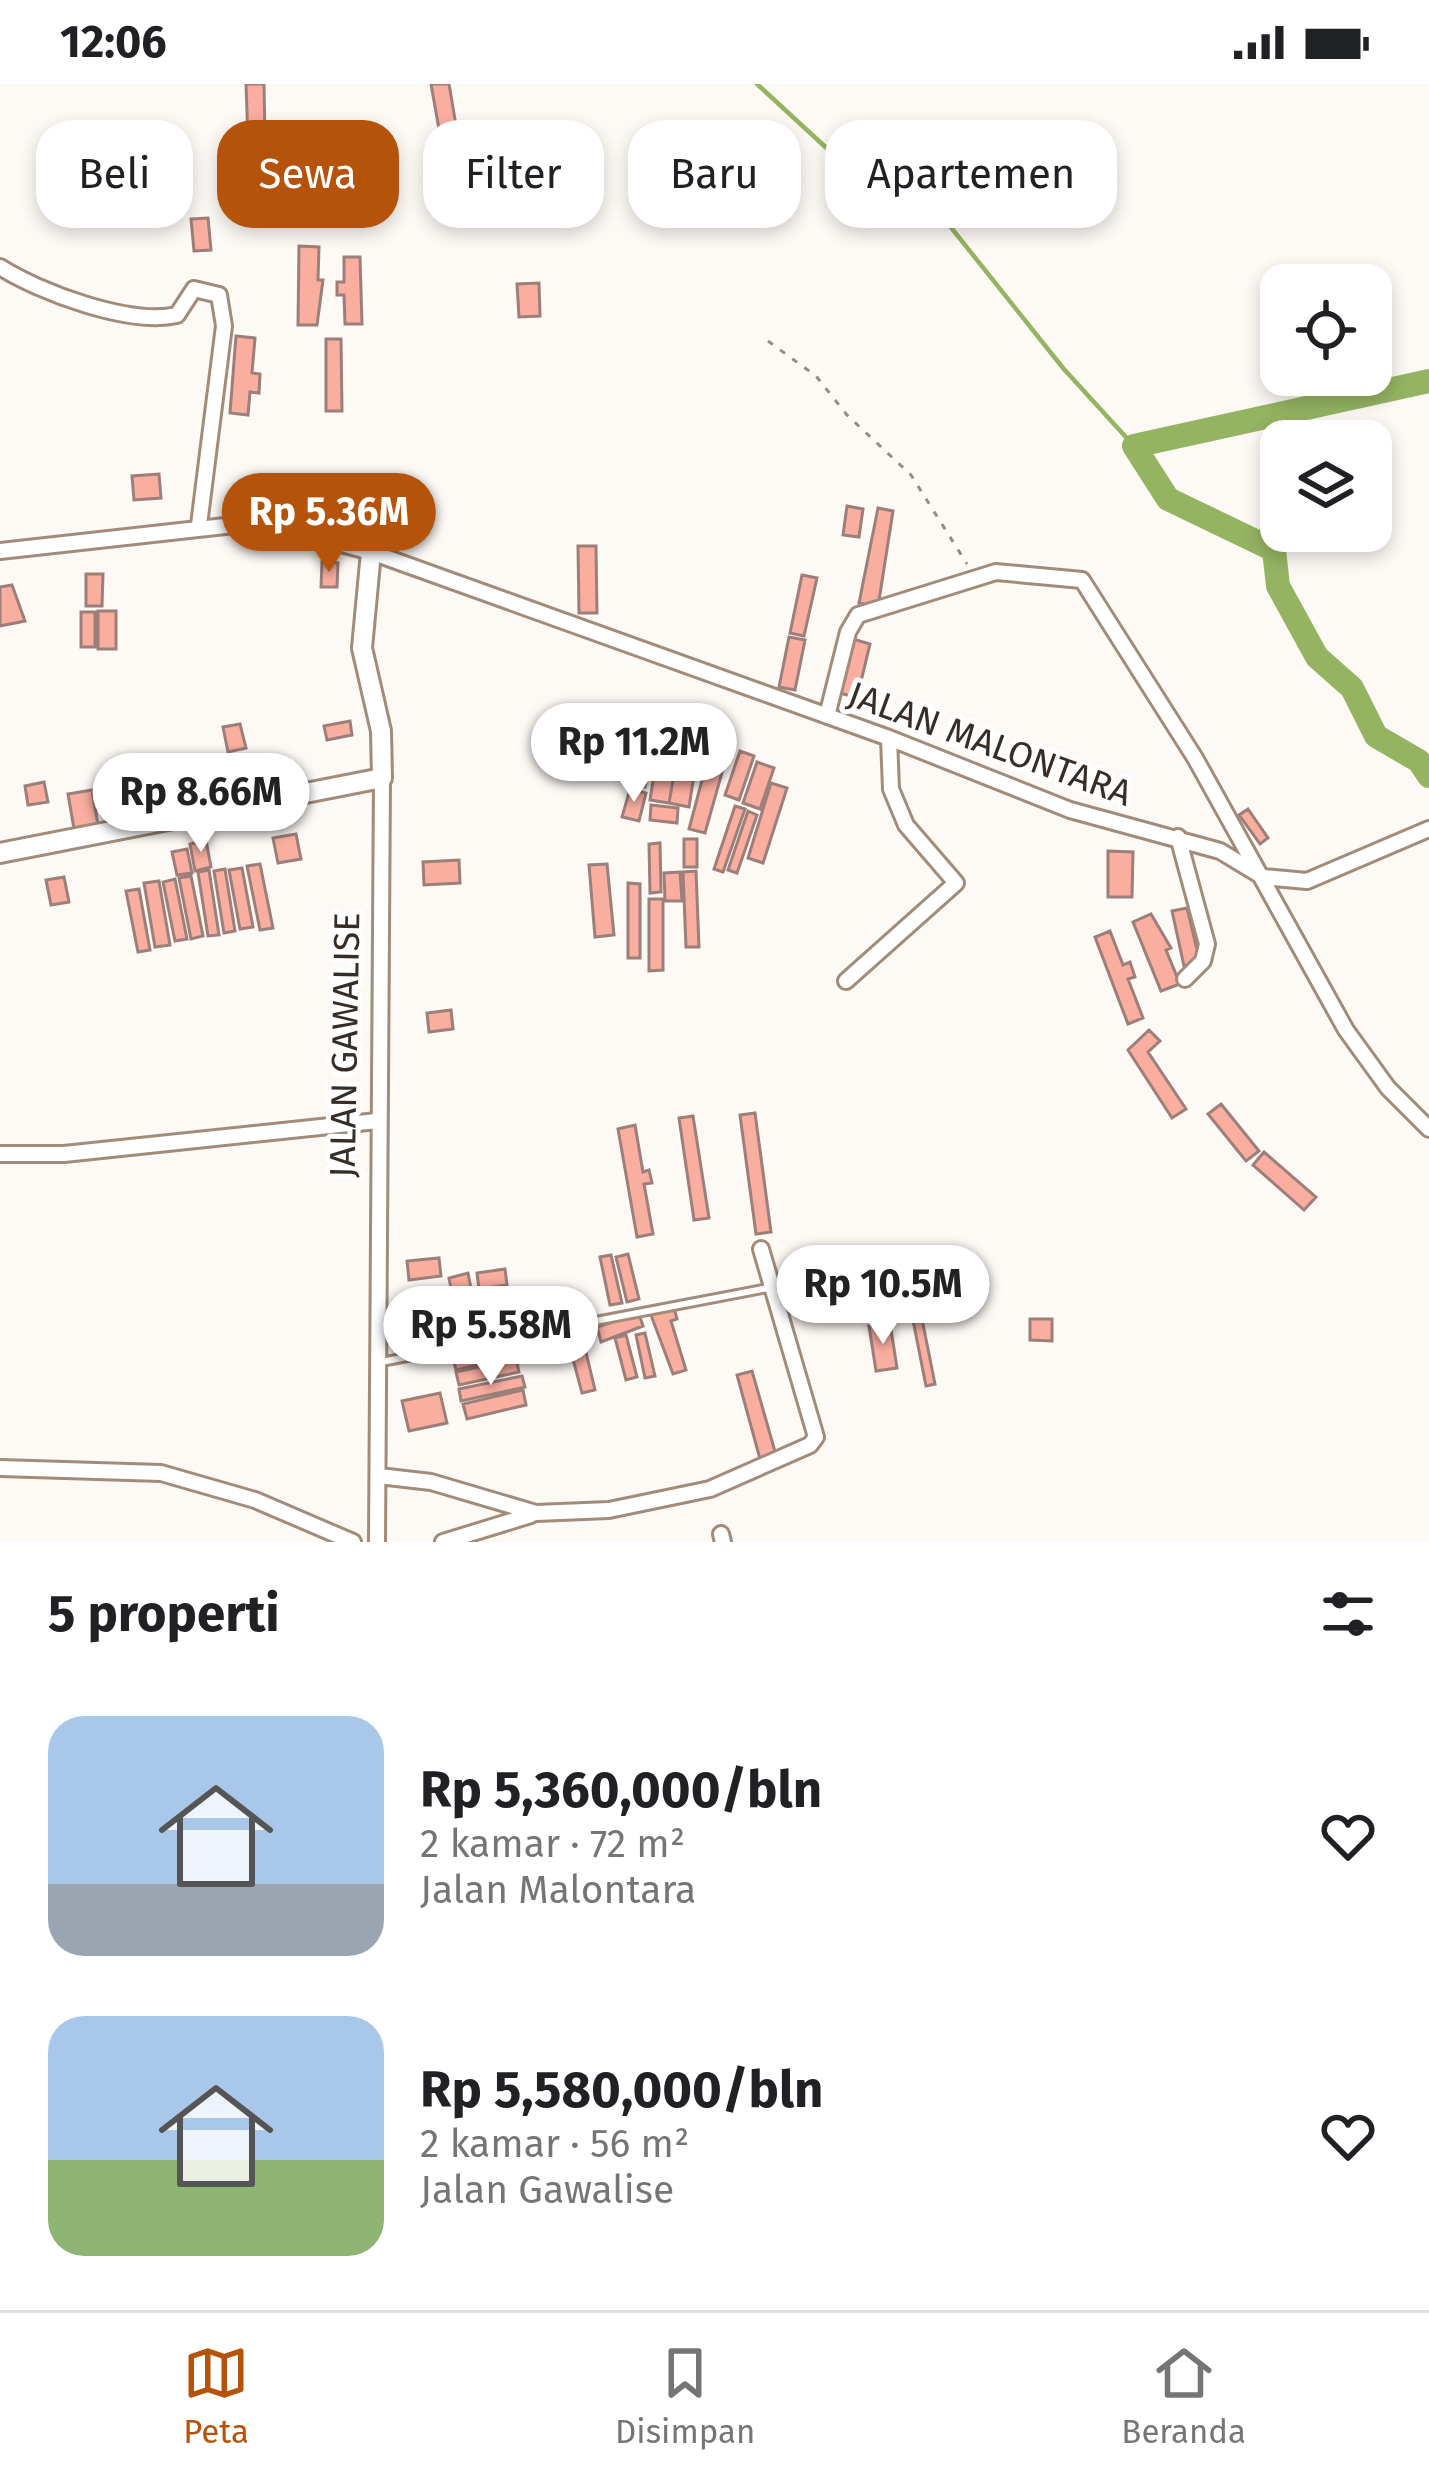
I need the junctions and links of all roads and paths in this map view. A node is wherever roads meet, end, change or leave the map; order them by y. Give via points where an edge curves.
1 (0, 267) edge
2 (768, 341) dead end
3 (200, 525) junction
4 (0, 551) edge
5 (371, 552) junction
6 (974, 576) junction
7 (827, 716) junction
8 (889, 738) junction
9 (382, 778) junction
10 (1429, 829) edge
11 (1178, 837) junction
12 (0, 854) edge
13 (1263, 877) junction
14 (1184, 979) dead end
15 (846, 981) dead end
16 (377, 1121) junction
17 (1429, 1129) edge
18 (0, 1154) edge
19 (761, 1249) dead end
20 (776, 1286) junction
21 (377, 1362) junction
22 (0, 1468) edge
23 (379, 1476) junction
24 (536, 1513) junction
25 (352, 1542) edge
26 (377, 1542) edge
27 (443, 1542) edge

1 - 3 street via 40,292 156,317 177,314 194,290 219,295 224,326
2 - 6 path via 817,376 911,475
3 - 4 street, JALAN MALONTARA
3 - 5 street, JALAN MALONTARA via 262,526
5 - 7 street, JALAN MALONTARA
5 - 9 street, JALAN GAWALISE via 363,664 377,710
6 - 7 street via 858,616
6 - 13 street via 1076,577 1087,584
7 - 8 street, JALAN MALONTARA
8 - 11 street, JALAN MALONTARA via 1070,810
8 - 15 street via 891,789 906,825 956,883
9 - 12 street
9 - 16 street, JALAN GAWALISE
10 - 13 street via 1317,878
11 - 13 street, JALAN MALONTARA via 1220,850
11 - 14 street via 1208,944 1203,962
13 - 17 street via 1346,1030
16 - 18 street
16 - 21 street, JALAN GAWALISE
19 - 20 street
20 - 21 lane
20 - 24 street via 814,1443 695,1494
21 - 23 street, JALAN GAWALISE
22 - 25 street via 161,1473 255,1499
23 - 24 street via 431,1482
23 - 26 street, JALAN GAWALISE
24 - 27 street

